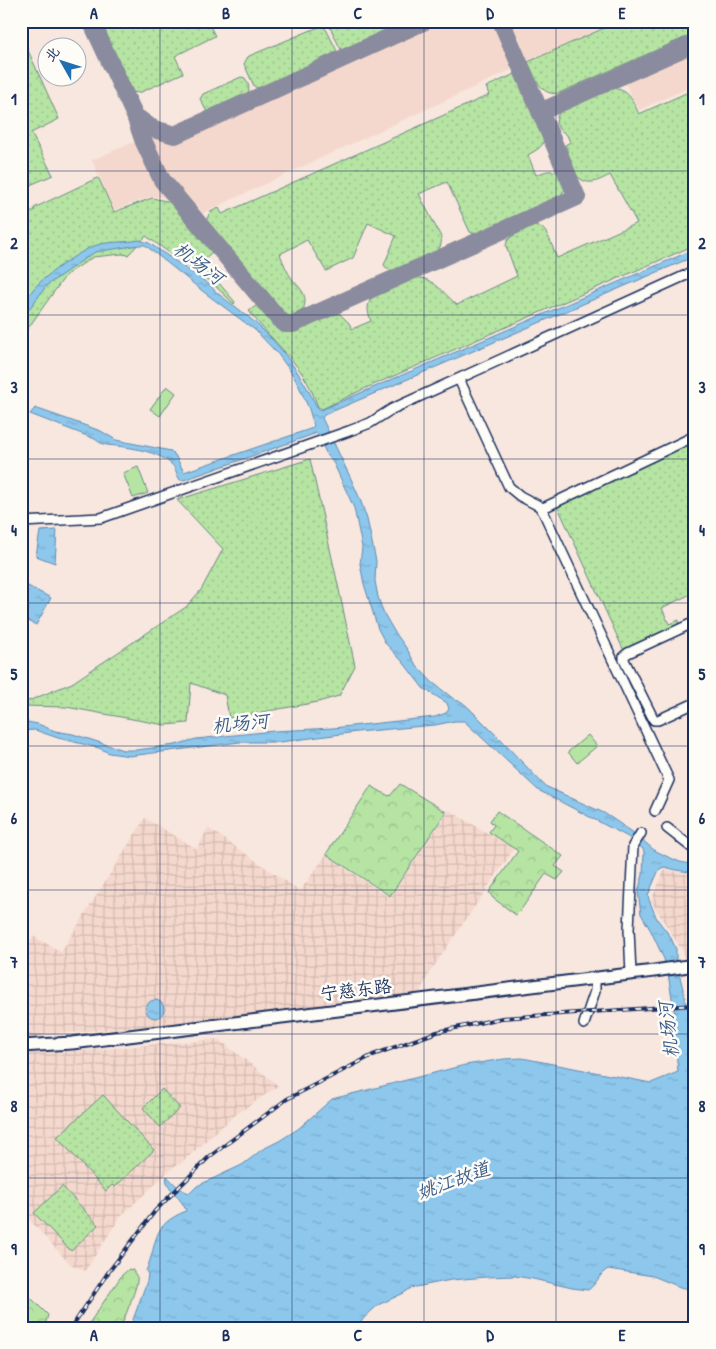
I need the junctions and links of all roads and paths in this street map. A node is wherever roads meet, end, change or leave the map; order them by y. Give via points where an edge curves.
1 (695, 271) edge
2 (458, 379) junction
3 (695, 436) edge
4 (541, 509) junction
5 (21, 522) edge
6 (695, 622) edge
7 (695, 703) edge
8 (655, 811) dead end
9 (666, 828) dead end
10 (641, 833) dead end
11 (695, 850) edge
12 (695, 965) edge
13 (632, 974) junction
14 (595, 978) junction
15 (584, 1024) dead end
16 (21, 1046) edge

1 - 2 street
2 - 4 street via 509,487
2 - 5 street via 392,409 370,423 101,518
3 - 4 street
4 - 8 street via 669,780
6 - 7 street via 624,656 654,720
9 - 11 street
10 - 13 street via 632,846 629,929
12 - 13 main road, 宁慈东路
13 - 14 main road, 宁慈东路
14 - 15 street via 595,991
14 - 16 main road, 宁慈东路 via 72,1043

